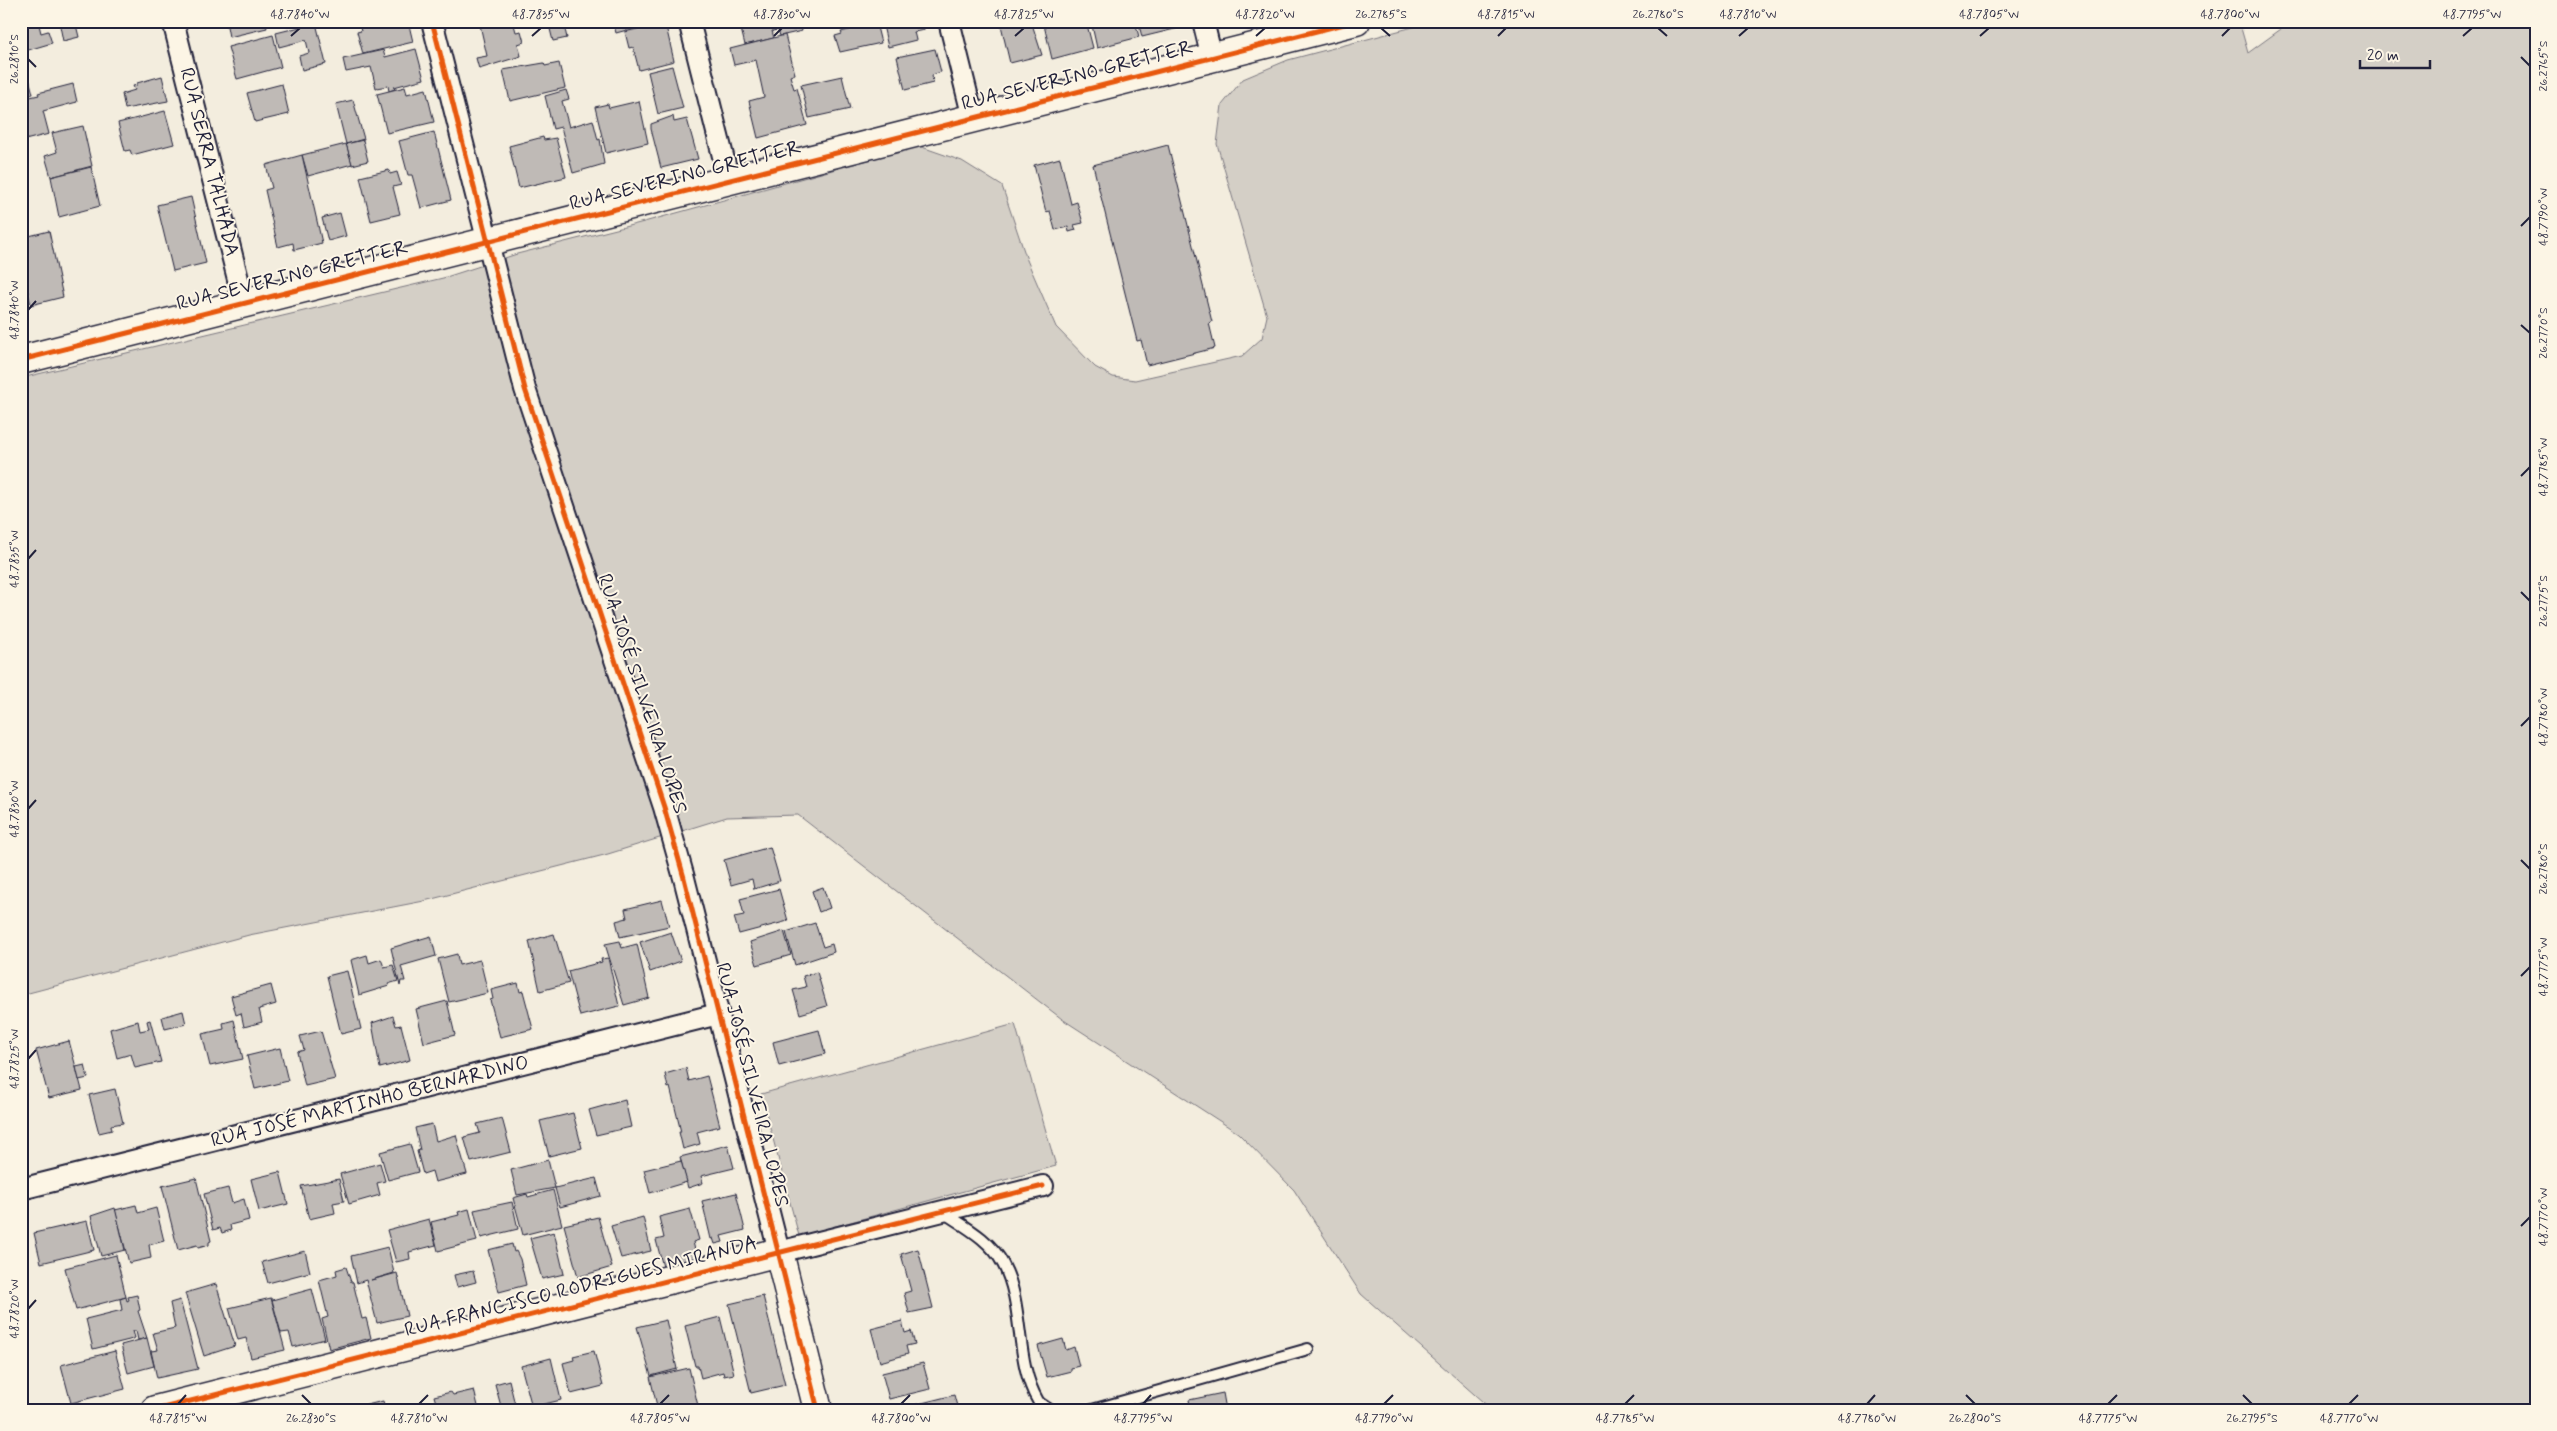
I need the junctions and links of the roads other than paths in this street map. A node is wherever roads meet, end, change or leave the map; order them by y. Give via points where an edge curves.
1 (173, 21) edge
2 (432, 21) edge
3 (689, 21) edge
4 (949, 21) edge
5 (1203, 21) edge
6 (1356, 21) edge
7 (1212, 58) junction
8 (973, 118) junction
9 (730, 180) junction
10 (487, 242) junction
11 (244, 303) junction
12 (21, 360) edge
13 (718, 1014) junction
14 (1043, 1186) dead end
15 (21, 1189) edge
16 (942, 1211) junction
17 (779, 1252) junction
18 (1308, 1349) dead end
19 (156, 1410) edge
20 (818, 1410) edge
21 (1050, 1410) edge
22 (1092, 1410) edge

1 - 11 street, RUA SERRA TALHADA
2 - 10 street, RUA JOSÉ SILVEIRA LOPES
3 - 9 street
4 - 8 street
5 - 7 street
6 - 7 street, RUA SEVERINO GRETTER
7 - 8 street, RUA SEVERINO GRETTER
8 - 9 street, RUA SEVERINO GRETTER
9 - 10 street, RUA SEVERINO GRETTER
10 - 11 street, RUA SEVERINO GRETTER
10 - 13 street, RUA JOSÉ SILVEIRA LOPES via 525,389 664,808
11 - 12 street, RUA SEVERINO GRETTER
13 - 15 street, RUA JOSÉ MARTINHO BERNARDINO
13 - 17 street, RUA JOSÉ SILVEIRA LOPES
14 - 16 street, RUA FRANCISCO RODRIGUES MIRANDA
16 - 17 street, RUA FRANCISCO RODRIGUES MIRANDA
16 - 21 lane via 989,1244 1003,1263 1010,1281 1029,1377 1039,1403
17 - 19 street, RUA FRANCISCO RODRIGUES MIRANDA
17 - 20 street, RUA JOSÉ SILVEIRA LOPES
18 - 22 lane

